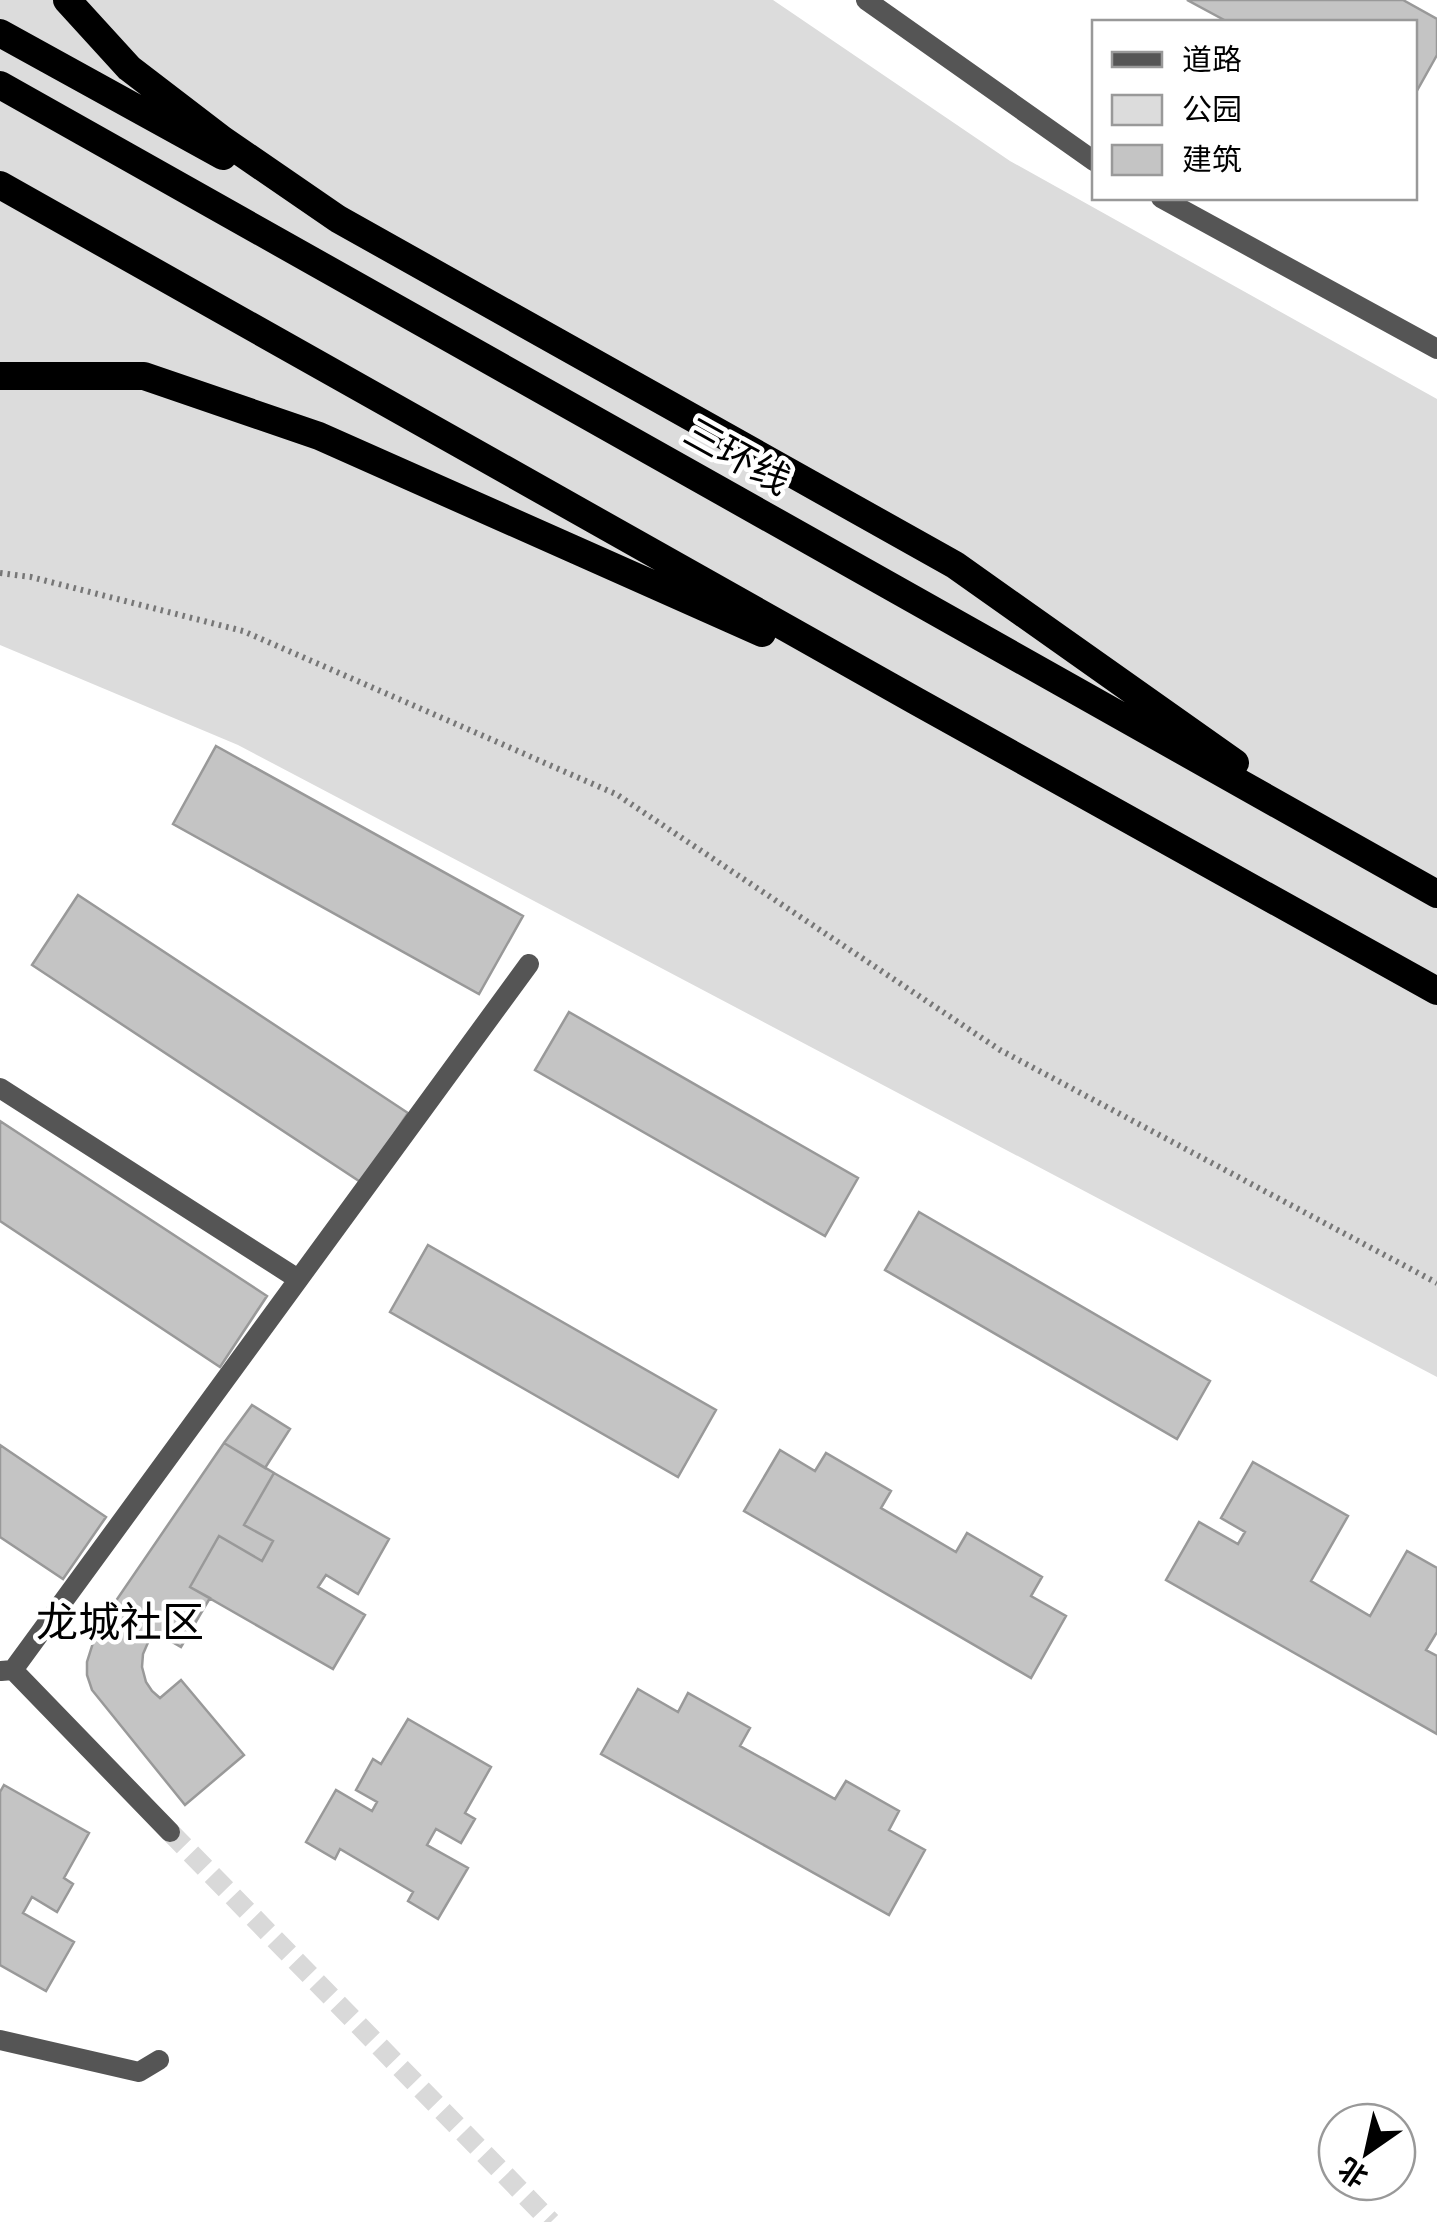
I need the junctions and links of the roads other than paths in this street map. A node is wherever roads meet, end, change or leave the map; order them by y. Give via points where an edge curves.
1 (67, 0) edge
2 (866, 0) edge
3 (0, 33) edge
4 (0, 85) edge
5 (1092, 160) edge
6 (0, 185) edge
7 (1165, 200) edge
8 (338, 220) junction
9 (1437, 349) edge
10 (0, 376) edge
11 (916, 701) junction
12 (1358, 850) junction
13 (1437, 894) edge
14 (529, 964) dead end
15 (1437, 991) edge
16 (0, 1088) edge
17 (298, 1279) junction
18 (6, 1671) edge
19 (170, 1832) tunnel mouth
20 (0, 2040) edge
21 (159, 2060) dead end

1 - 8 highway via 128,68
2 - 5 street
3 - 8 highway
4 - 12 highway, 三环线
6 - 11 highway
7 - 9 street
8 - 12 highway via 954,564
10 - 11 highway via 144,376 319,436
11 - 15 highway
12 - 13 highway, 三环线
14 - 17 street
16 - 17 street
17 - 18 street
18 - 19 street
20 - 21 street via 138,2072

